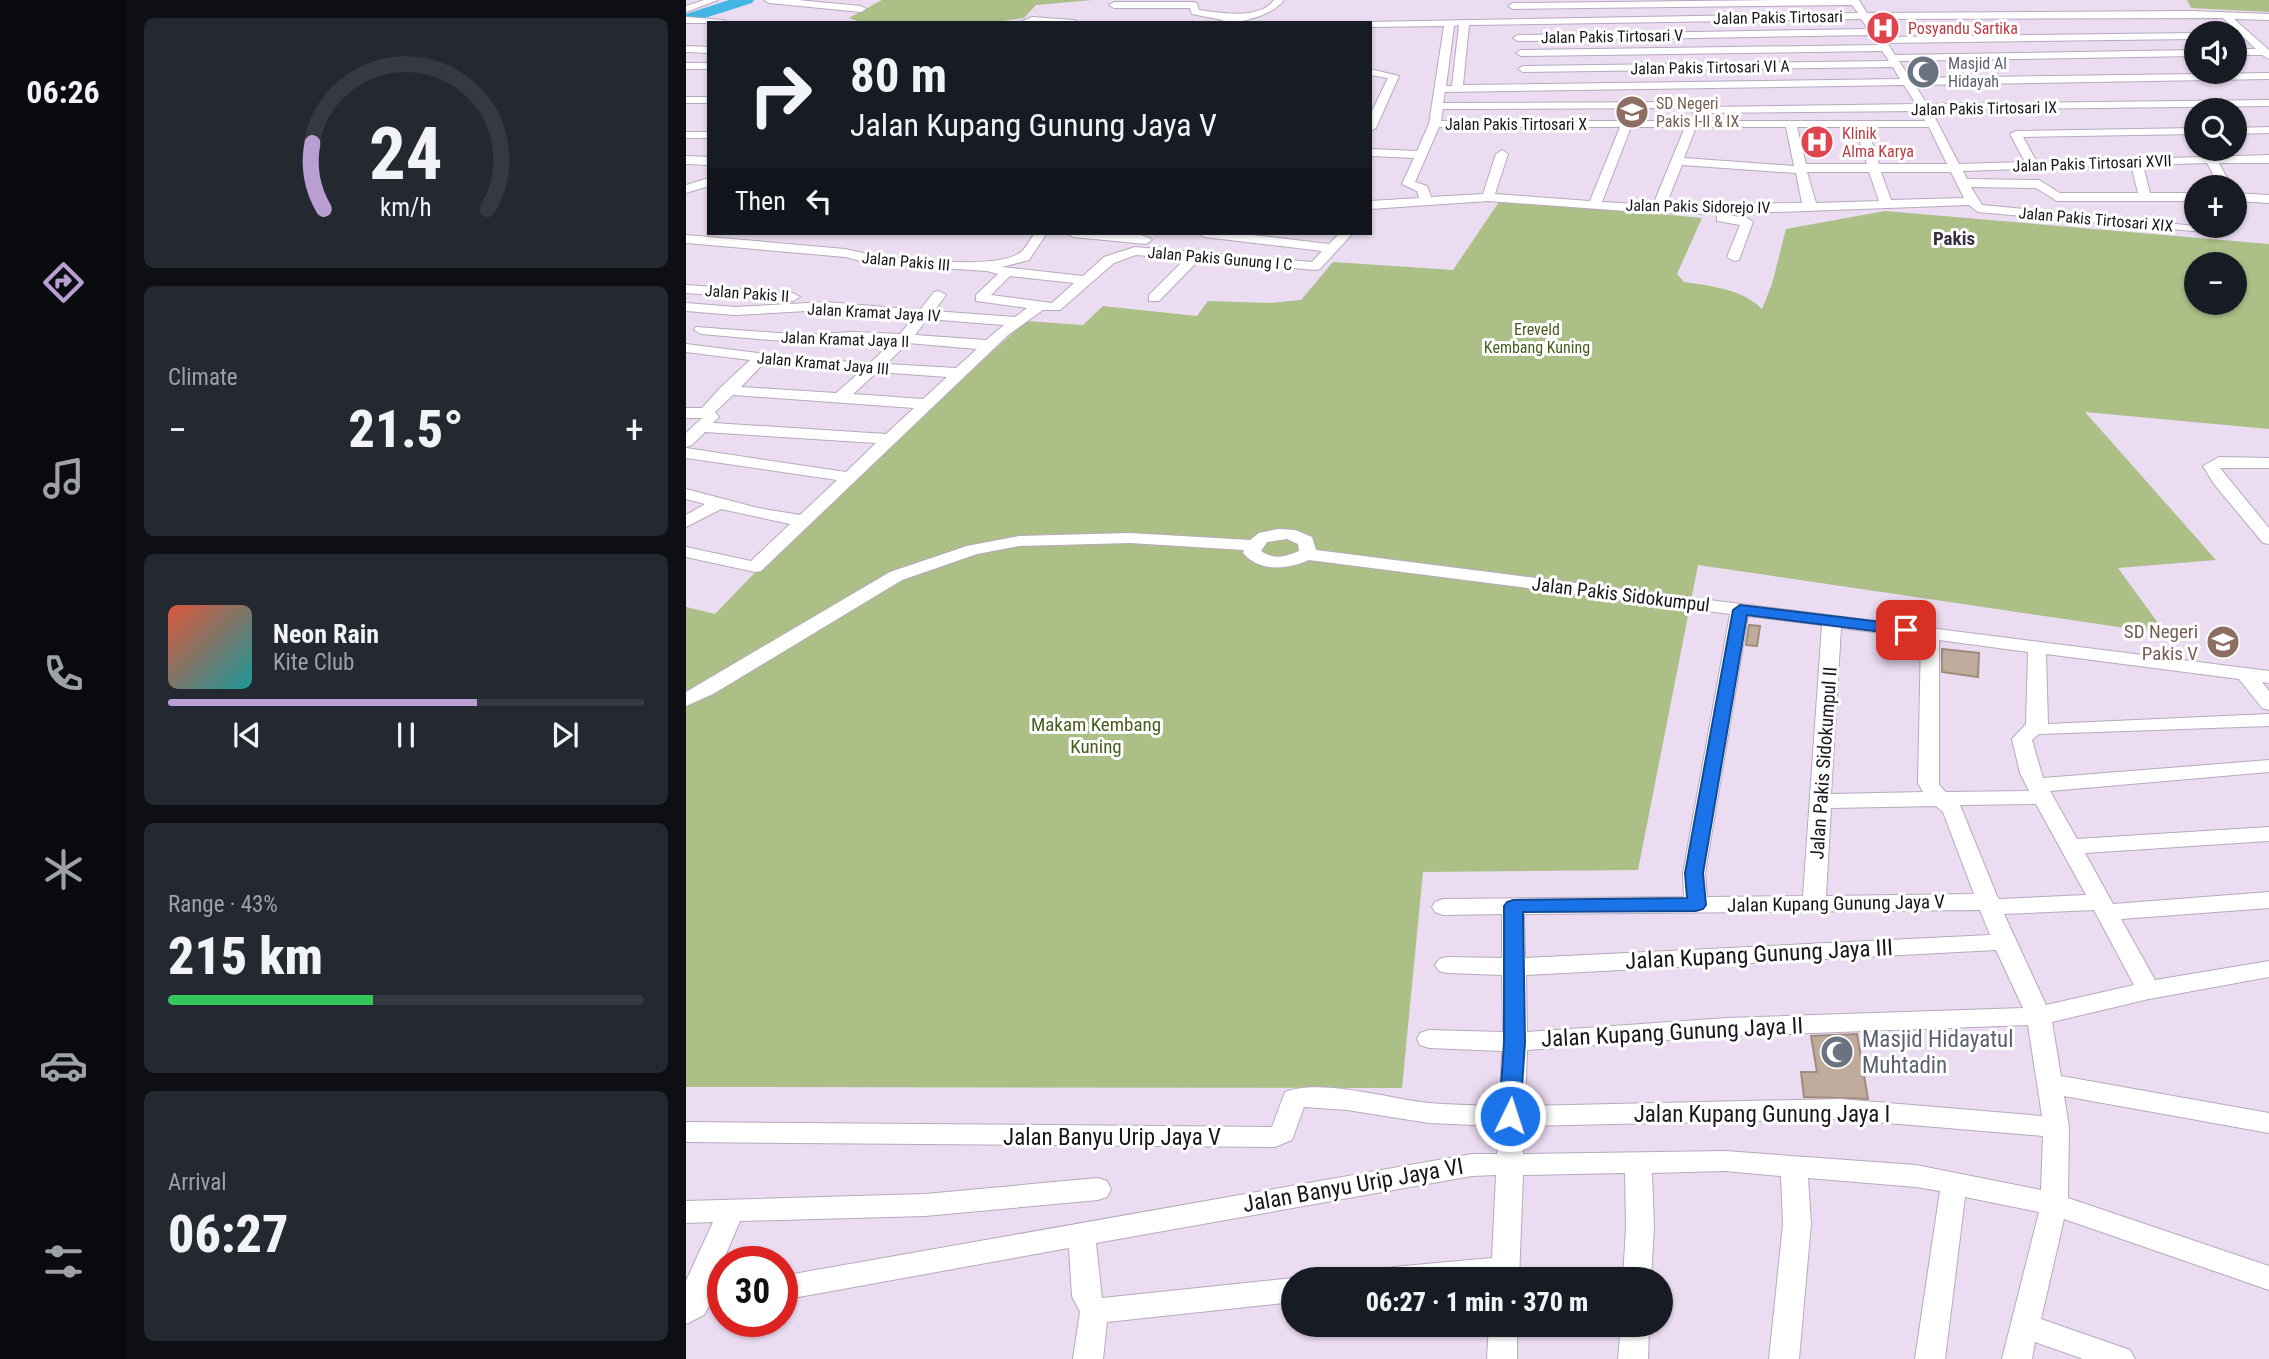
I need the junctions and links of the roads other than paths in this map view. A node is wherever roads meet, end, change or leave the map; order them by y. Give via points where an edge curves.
1 (713, 0) edge
2 (769, 0) edge
3 (1279, 0) edge
4 (2185, 0) edge
5 (1854, 1) edge
6 (1514, 3) edge
7 (1114, 5) dead end
8 (686, 9) edge
9 (861, 9) dead end
10 (2192, 14) junction
11 (2225, 15) junction
12 (1864, 16) junction
13 (2269, 17) edge
14 (689, 20) edge
15 (1231, 21) edge
16 (2229, 21) edge
17 (707, 22) edge
18 (1514, 22) junction
19 (1449, 23) junction
20 (1464, 23) junction
21 (1372, 24) edge
22 (2184, 36) edge
23 (1518, 38) junction
24 (1880, 40) junction
25 (2247, 40) edge
26 (686, 49) edge
27 (707, 50) edge
28 (2266, 51) edge
29 (2247, 52) edge
30 (1521, 53) junction
31 (2184, 53) edge
32 (1894, 61) junction
33 (686, 66) edge
34 (707, 66) edge
35 (1523, 69) junction
36 (1372, 72) edge
37 (2269, 76) edge
38 (1909, 81) junction
39 (1689, 85) junction
40 (1522, 88) junction
41 (1442, 89) junction
42 (1457, 89) junction
43 (686, 100) edge
44 (707, 100) edge
45 (1376, 103) edge
46 (2269, 103) edge
47 (1439, 106) junction
48 (1528, 106) junction
49 (1697, 108) junction
50 (1925, 109) junction
51 (1435, 124) junction
52 (1627, 124) junction
53 (1697, 124) junction
54 (1791, 124) junction
55 (1860, 124) junction
56 (1933, 124) junction
57 (2184, 131) edge
58 (2247, 131) edge
59 (2269, 131) edge
60 (686, 135) edge
61 (707, 135) edge
62 (1372, 152) edge
63 (1502, 154) dead end
64 (1423, 155) junction
65 (2247, 159) edge
66 (2269, 159) edge
67 (686, 160) edge
68 (2184, 160) edge
69 (707, 161) edge
70 (1675, 161) junction
71 (2136, 161) junction
72 (2033, 166) junction
73 (1801, 169) junction
74 (1875, 169) junction
75 (1958, 169) junction
76 (707, 183) edge
77 (1964, 183) junction
78 (686, 189) edge
79 (2145, 196) junction
80 (1488, 197) junction
81 (2184, 197) edge
82 (2247, 198) edge
83 (1425, 199) junction
84 (2269, 200) edge
85 (1972, 201) junction
86 (1595, 203) junction
87 (1886, 204) junction
88 (1811, 205) junction
89 (1372, 206) edge
90 (1658, 209) junction
91 (1707, 209) junction
92 (2184, 227) edge
93 (741, 235) edge
94 (1040, 235) edge
95 (1110, 235) edge
96 (1221, 235) edge
97 (1345, 235) edge
98 (1148, 237) edge
99 (686, 239) edge
100 (731, 243) junction
101 (1331, 248) junction
102 (1135, 251) junction
103 (1196, 256) junction
104 (1734, 257) dead end
105 (987, 267) junction
106 (1007, 272) junction
107 (1084, 280) junction
108 (686, 289) edge
109 (939, 295) dead end
110 (1154, 298) dead end
111 (826, 306) junction
112 (686, 307) edge
113 (1047, 307) junction
114 (735, 311) junction
115 (925, 315) junction
116 (1019, 322) junction
117 (701, 330) junction
118 (686, 338) edge
119 (903, 340) junction
120 (988, 345) junction
121 (686, 348) edge
122 (761, 358) junction
123 (872, 368) junction
124 (960, 373) junction
125 (726, 390) junction
126 (839, 399) junction
127 (925, 404) junction
128 (686, 413) edge
129 (705, 420) junction
130 (888, 439) junction
131 (686, 442) edge
132 (686, 453) edge
133 (2269, 463) edge
134 (848, 477) junction
135 (686, 494) edge
136 (719, 503) junction
137 (802, 521) junction
138 (686, 522) edge
139 (2266, 532) edge
140 (1253, 545) junction
141 (686, 552) edge
142 (1307, 554) junction
143 (1740, 610) junction
144 (1832, 621) junction
145 (1930, 633) junction
146 (2037, 647) junction
147 (2247, 676) junction
148 (2269, 677) edge
149 (686, 700) edge
150 (2269, 704) edge
151 (2269, 720) edge
152 (2036, 726) junction
153 (2269, 766) edge
154 (2040, 791) junction
155 (1945, 799) junction
156 (1820, 801) junction
157 (2269, 834) edge
158 (2069, 847) junction
159 (2269, 900) edge
160 (1814, 904) junction
161 (1696, 905) junction
162 (1991, 905) junction
163 (1513, 906) junction
164 (1443, 907) dead end
165 (2101, 907) junction
166 (2004, 942) junction
167 (1447, 965) dead end
168 (1514, 967) junction
169 (2269, 969) edge
170 (2149, 990) junction
171 (2039, 1016) junction
172 (1429, 1038) dead end
173 (1514, 1042) junction
174 (2049, 1084) junction
175 (1510, 1116) junction
176 (2269, 1124) edge
177 (2056, 1127) junction
178 (686, 1132) edge
179 (1637, 1162) junction
180 (1511, 1165) junction
181 (1794, 1167) junction
182 (1954, 1184) junction
183 (1098, 1189) dead end
184 (2054, 1204) junction
185 (732, 1210) junction
186 (686, 1212) edge
187 (1082, 1233) junction
188 (1505, 1267) edge
189 (1638, 1267) edge
190 (2269, 1278) edge
191 (798, 1285) edge
192 (1281, 1291) edge
193 (703, 1300) edge
194 (1094, 1311) junction
195 (2025, 1326) junction
196 (1503, 1337) edge
197 (1634, 1337) edge
198 (1088, 1359) edge
199 (1502, 1359) edge
200 (1633, 1359) edge
201 (1784, 1359) edge
202 (1930, 1359) edge
203 (2017, 1359) edge
204 (2120, 1359) edge

1 - 8 street
2 - 9 street
3 - 15 street via 1274,7
4 - 10 street
5 - 6 street
5 - 12 street
6 - 18 street
7 - 15 street via 1194,5 1195,12
10 - 11 street, Jalan Pakis Tirtosari
10 - 12 street, Jalan Pakis Tirtosari
11 - 13 street, Jalan Pakis Tirtosari
11 - 16 street
12 - 18 street, Jalan Pakis Tirtosari
12 - 24 street
14 - 17 street
18 - 20 street, Jalan Pakis Tirtosari
18 - 23 street
19 - 20 street, Jalan Pakis Tirtosari
19 - 21 street, Jalan Pakis Tirtosari
19 - 41 street
20 - 42 street
22 - 24 street, Jalan Pakis Tirtosari V
23 - 24 street, Jalan Pakis Tirtosari V
23 - 30 street
24 - 30 street
24 - 32 street
25 - 28 street
26 - 27 street
28 - 29 street
30 - 35 street
31 - 32 street, Jalan Pakis Tirtosari VI A
32 - 35 street, Jalan Pakis Tirtosari VI A
32 - 38 street
33 - 34 street
35 - 40 street
36 - 45 street via 1394,76
37 - 38 street
38 - 39 street
38 - 50 street
39 - 40 street
39 - 49 street
40 - 42 street
40 - 48 street
41 - 42 street
41 - 47 street
43 - 44 street
46 - 50 street, Jalan Pakis Tirtosari IX
47 - 48 street, Jalan Pakis Tirtosari IX
47 - 51 street
48 - 49 street, Jalan Pakis Tirtosari IX
49 - 50 street, Jalan Pakis Tirtosari IX
49 - 53 street
50 - 56 street
51 - 52 street, Jalan Pakis Tirtosari X
51 - 64 street
52 - 53 street, Jalan Pakis Tirtosari X
52 - 86 street
53 - 54 street, Jalan Pakis Tirtosari X
53 - 70 street
54 - 55 street, Jalan Pakis Tirtosari X
54 - 73 street
55 - 56 street, Jalan Pakis Tirtosari X
55 - 74 street
56 - 75 street
57 - 72 street via 2016,134
58 - 59 street
60 - 61 street
62 - 64 street
63 - 80 street
64 - 83 street via 1408,184 1423,189
65 - 66 street, Jalan Pakis Tirtosari XVII
67 - 69 street
68 - 71 street, Jalan Pakis Tirtosari XVII
70 - 73 street, Jalan Pakis Tirtosari XVII
70 - 90 street
71 - 72 street, Jalan Pakis Tirtosari XVII
71 - 79 street
72 - 75 street, Jalan Pakis Tirtosari XVII
73 - 74 street, Jalan Pakis Tirtosari XVII
73 - 88 street
74 - 75 street, Jalan Pakis Tirtosari XVII
74 - 87 street
75 - 77 street
76 - 78 street
77 - 79 street via 2041,185 2057,197
77 - 85 street
79 - 81 street
80 - 83 street, Jalan Pakis Sidorejo IV
80 - 86 street, Jalan Pakis Sidorejo IV
82 - 84 street
83 - 89 street, Jalan Pakis Sidorejo IV
85 - 87 street, Jalan Pakis Sidorejo IV
85 - 92 street, Jalan Pakis Tirtosari XIX via 1980,209
86 - 90 street, Jalan Pakis Sidorejo IV
87 - 88 street, Jalan Pakis Sidorejo IV
88 - 91 street, Jalan Pakis Sidorejo IV
90 - 91 street, Jalan Pakis Sidorejo IV
91 - 104 street via 1707,216 1748,222
93 - 100 street
94 - 105 street via 1024,257
95 - 98 street
96 - 101 street
97 - 101 street, Jalan Pakis Gunung I C
98 - 102 street
99 - 100 street, Jalan Pakis III
100 - 105 street, Jalan Pakis III
101 - 103 street, Jalan Pakis Gunung I C via 1315,266
102 - 103 street, Jalan Pakis Gunung I C
102 - 107 street, Jalan Pakis Gunung I C via 1109,260
103 - 110 street
105 - 106 street, Jalan Pakis III
106 - 107 street, Jalan Pakis III
106 - 113 street via 981,298
107 - 113 street, Jalan Pakis Gunung I C
108 - 111 street, Jalan Pakis II via 835,296
109 - 115 street
111 - 114 street, Jalan Kramat Jaya IV
111 - 115 street, Jalan Kramat Jaya IV
112 - 114 street, Jalan Kramat Jaya IV
113 - 116 street, Jalan Pakis Gunung I C
114 - 117 street
115 - 116 street, Jalan Kramat Jaya IV
115 - 119 street
116 - 120 street, Jalan Pakis Gunung I C
117 - 118 street
117 - 119 street, Jalan Kramat Jaya II via 806,339
119 - 120 street, Jalan Kramat Jaya II
119 - 123 street
120 - 124 street, Jalan Pakis Gunung I C
121 - 122 street, Jalan Kramat Jaya III
122 - 123 street, Jalan Kramat Jaya III
122 - 125 street
123 - 124 street, Jalan Kramat Jaya III
123 - 126 street
124 - 127 street, Jalan Pakis Gunung I C
125 - 126 street
125 - 129 street
126 - 127 street
127 - 130 street, Jalan Pakis Gunung I C
128 - 129 street
129 - 130 street via 778,434
129 - 131 street
130 - 134 street, Jalan Pakis Gunung I C
132 - 134 street
133 - 139 street via 2220,462 2211,466
134 - 137 street, Jalan Pakis Gunung I C
135 - 136 street
136 - 137 street
136 - 138 street
137 - 141 street, Jalan Pakis Gunung I C via 755,568
140 - 142 street via 1252,552 1259,559 1270,562
140 - 142 street via 1260,537 1289,534 1306,541
140 - 149 street via 1130,538 1020,541 973,550 896,576
142 - 143 street, Jalan Pakis Sidokumpul
143 - 144 street, Jalan Pakis Sidokumpul
143 - 161 street via 1694,873
144 - 145 street, Jalan Pakis Sidokumpul
144 - 156 street, Jalan Pakis Sidokumpul II
145 - 146 street, Jalan Pakis Sidokumpul
145 - 155 street via 1928,783
146 - 147 street, Jalan Pakis Sidokumpul
146 - 152 street
147 - 148 street, Jalan Pakis Sidokumpul
147 - 150 street
151 - 152 street via 2045,730
152 - 154 street via 2022,739 2022,745
153 - 154 street
154 - 155 street
154 - 158 street
155 - 156 street
155 - 162 street
156 - 160 street, Jalan Pakis Sidokumpul II
157 - 158 street
158 - 165 street
159 - 165 street, Jalan Kupang Gunung Jaya V
160 - 161 street, Jalan Kupang Gunung Jaya V
160 - 162 street, Jalan Kupang Gunung Jaya V
161 - 163 street, Jalan Kupang Gunung Jaya V
162 - 165 street, Jalan Kupang Gunung Jaya V
162 - 166 street
163 - 164 street, Jalan Kupang Gunung Jaya V
163 - 168 street
165 - 170 street
166 - 168 street, Jalan Kupang Gunung Jaya III
166 - 171 street
167 - 168 street, Jalan Kupang Gunung Jaya III
168 - 173 street
169 - 170 street, Jalan Kupang Gunung Jaya II
170 - 171 street, Jalan Kupang Gunung Jaya II
171 - 173 street, Jalan Kupang Gunung Jaya II via 1727,1027
171 - 174 street
172 - 173 street, Jalan Kupang Gunung Jaya II
173 - 175 street
174 - 176 street
174 - 177 street
175 - 177 street, Jalan Kupang Gunung Jaya I via 1840,1110
175 - 178 street, Jalan Banyu Urip Jaya V via 1429,1113 1300,1097 1294,1099 1283,1133 1275,1137
175 - 180 street
177 - 184 street
179 - 180 street, Jalan Banyu Urip Jaya VI
179 - 181 street, Jalan Banyu Urip Jaya VI via 1725,1161
179 - 189 street
180 - 187 street, Jalan Banyu Urip Jaya VI via 1472,1165
180 - 188 street
181 - 182 street, Jalan Banyu Urip Jaya VI via 1916,1176
181 - 201 street via 1797,1224
182 - 184 street, Jalan Banyu Urip Jaya VI
182 - 202 street
183 - 185 street via 925,1205
184 - 190 street, Jalan Banyu Urip Jaya VI
184 - 195 street
185 - 186 street
185 - 193 street via 696,1290
187 - 191 street, Jalan Banyu Urip Jaya VI
187 - 194 street via 1086,1296
192 - 194 street
194 - 198 street
195 - 203 street
195 - 204 street
196 - 199 street
197 - 200 street

